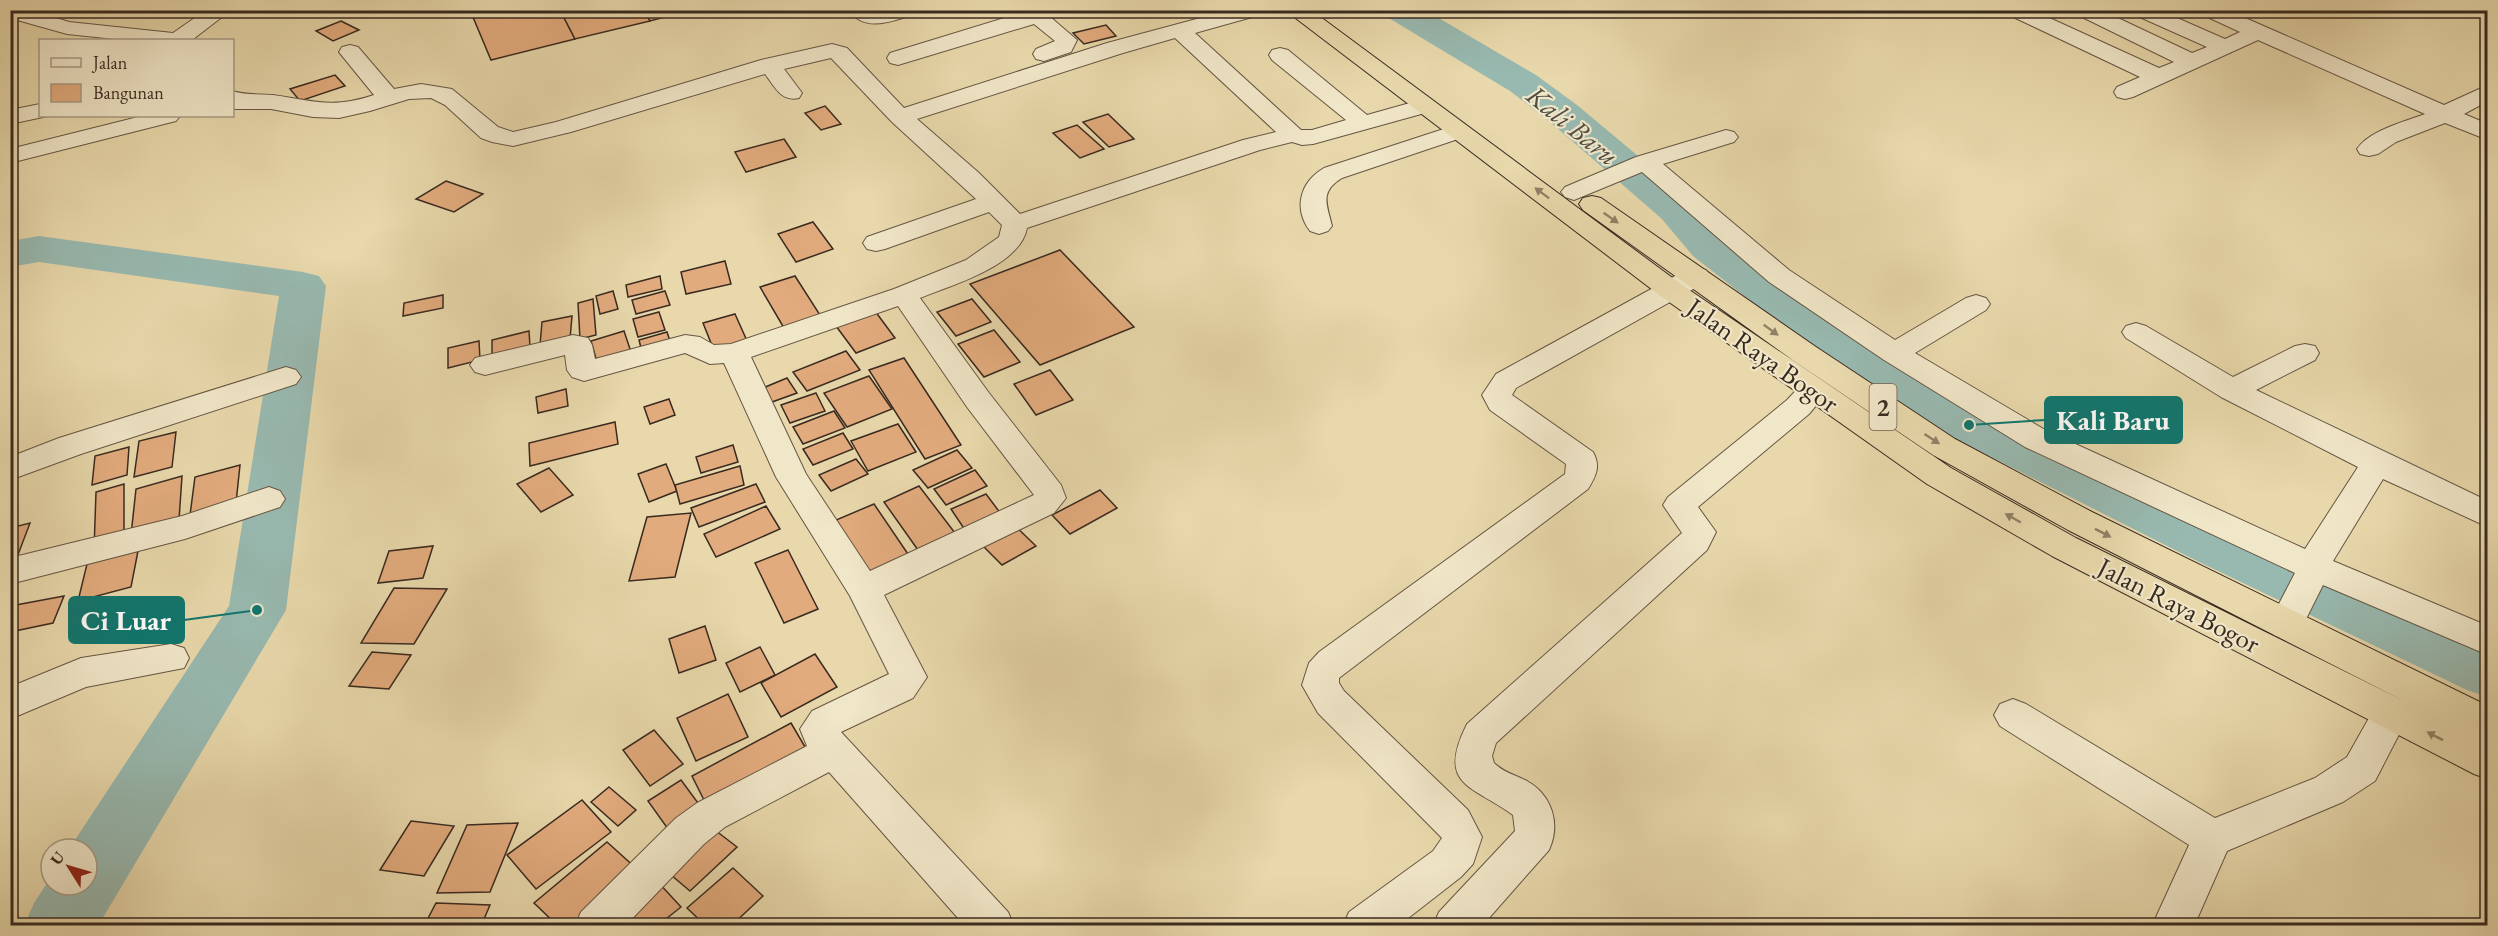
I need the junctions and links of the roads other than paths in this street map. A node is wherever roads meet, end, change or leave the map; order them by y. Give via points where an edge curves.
1 (95, 10) edge
2 (221, 10) edge
3 (859, 10) edge
4 (909, 10) edge
5 (1256, 10) edge
6 (1296, 10) edge
7 (2014, 10) edge
8 (2082, 10) edge
9 (2140, 10) edge
10 (2208, 10) edge
11 (10, 11) edge
12 (1328, 11) edge
13 (1039, 13) edge
14 (58, 26) junction
15 (10, 29) edge
16 (1180, 32) junction
17 (2258, 32) junction
18 (171, 39) edge
19 (181, 39) edge
20 (2226, 47) junction
21 (350, 52) dead end
22 (1044, 54) dead end
23 (1280, 55) dead end
24 (898, 58) dead end
25 (2193, 62) junction
26 (769, 65) junction
27 (2159, 78) junction
28 (2125, 92) dead end
29 (2487, 92) edge
30 (791, 93) dead end
31 (390, 99) junction
32 (234, 106) edge
33 (1424, 106) junction
34 (39, 111) edge
35 (2445, 114) junction
36 (10, 117) edge
37 (164, 117) edge
38 (900, 117) junction
39 (1362, 122) junction
40 (1459, 131) junction
41 (2487, 133) edge
42 (1293, 135) junction
43 (1726, 137) dead end
44 (2369, 149) dead end
45 (10, 156) edge
46 (1641, 164) junction
47 (1583, 188) junction
48 (994, 201) junction
49 (1015, 224) junction
50 (1319, 226) dead end
51 (876, 243) dead end
52 (1684, 283) junction
53 (904, 295) junction
54 (1976, 304) dead end
55 (2136, 332) dead end
56 (734, 353) junction
57 (1894, 353) junction
58 (2305, 353) dead end
59 (485, 365) dead end
60 (286, 377) dead end
61 (1814, 390) junction
62 (2232, 390) junction
63 (2377, 463) junction
64 (10, 469) edge
65 (269, 499) dead end
66 (2487, 514) edge
67 (2312, 569) junction
68 (10, 572) edge
69 (864, 589) junction
70 (2291, 614) junction
71 (2487, 641) edge
72 (171, 658) dead end
73 (10, 704) edge
74 (2391, 713) junction
75 (2013, 715) dead end
76 (2487, 725) edge
77 (835, 750) junction
78 (2487, 762) edge
79 (2211, 838) junction
80 (597, 926) edge
81 (993, 926) edge
82 (1364, 926) edge
83 (1455, 926) edge
84 (2174, 926) edge

1 - 14 street
2 - 19 street
3 - 4 street via 875,19
5 - 16 street
6 - 33 highway, Jalan Raya Bogor / 2
7 - 27 street
8 - 25 street
9 - 20 street
10 - 17 street
11 - 14 street
12 - 47 highway, Jalan Raya Bogor / 2
13 - 22 street via 1066,40 1063,47
13 - 24 street
14 - 15 street
14 - 18 street
16 - 38 street via 1115,48
16 - 42 street
17 - 20 street
17 - 35 street
20 - 25 street
21 - 31 street
23 - 39 street
25 - 27 street
26 - 30 street
26 - 31 street via 513,139 489,133 442,94 420,91
26 - 38 street via 838,53
27 - 28 street
29 - 35 street
31 - 32 street via 341,111 270,102
33 - 39 street
33 - 40 highway, Jalan Raya Bogor / 2
34 - 36 street
35 - 41 street
35 - 44 street
37 - 45 street
38 - 48 street
39 - 42 street via 1313,137
40 - 50 street via 1319,181 1313,190
52 -> 40 highway, Jalan Raya Bogor / 2
42 - 49 street
43 - 46 street
46 - 47 street
46 - 57 street via 1779,276
47 -> 52 highway, Jalan Raya Bogor / 2
48 - 49 street
48 - 51 street
49 - 53 street via 1012,240 998,253 948,279
52 - 61 highway, Jalan Raya Bogor / 2
52 -> 70 highway, Jalan Raya Bogor / 2 via 1804,354 1944,447 2023,491
52 - 82 street via 1506,381 1497,395 1501,403 1582,460 1577,481 1322,673 1320,685 1331,702 1454,822 1462,837 1459,851 1447,864
53 - 56 street
53 - 69 street via 1050,498 1043,505
54 - 57 street
55 - 62 street
56 - 59 street via 710,355 685,344 584,371 578,345 573,344
56 - 69 street via 792,477
57 - 67 street via 2036,439
58 - 62 street
60 - 64 street
74 -> 61 highway, Jalan Raya Bogor / 2 via 2064,547 1939,476
61 - 83 street via 1679,505 1700,532 1695,541 1480,735 1472,764 1477,774 1525,801 1538,822 1535,837
62 - 63 street
63 - 66 street
63 - 67 street
65 - 68 street via 185,527
67 - 70 street
67 - 71 street
69 - 77 street via 909,677 900,687 825,722 819,729 820,735
70 - 76 highway, Jalan Raya Bogor / 2
72 - 73 street via 81,673
78 -> 74 highway, Jalan Raya Bogor / 2
74 - 79 street via 2361,769 2329,790
75 - 79 street
77 - 80 street via 711,815 690,831
77 - 81 street
79 - 84 street

